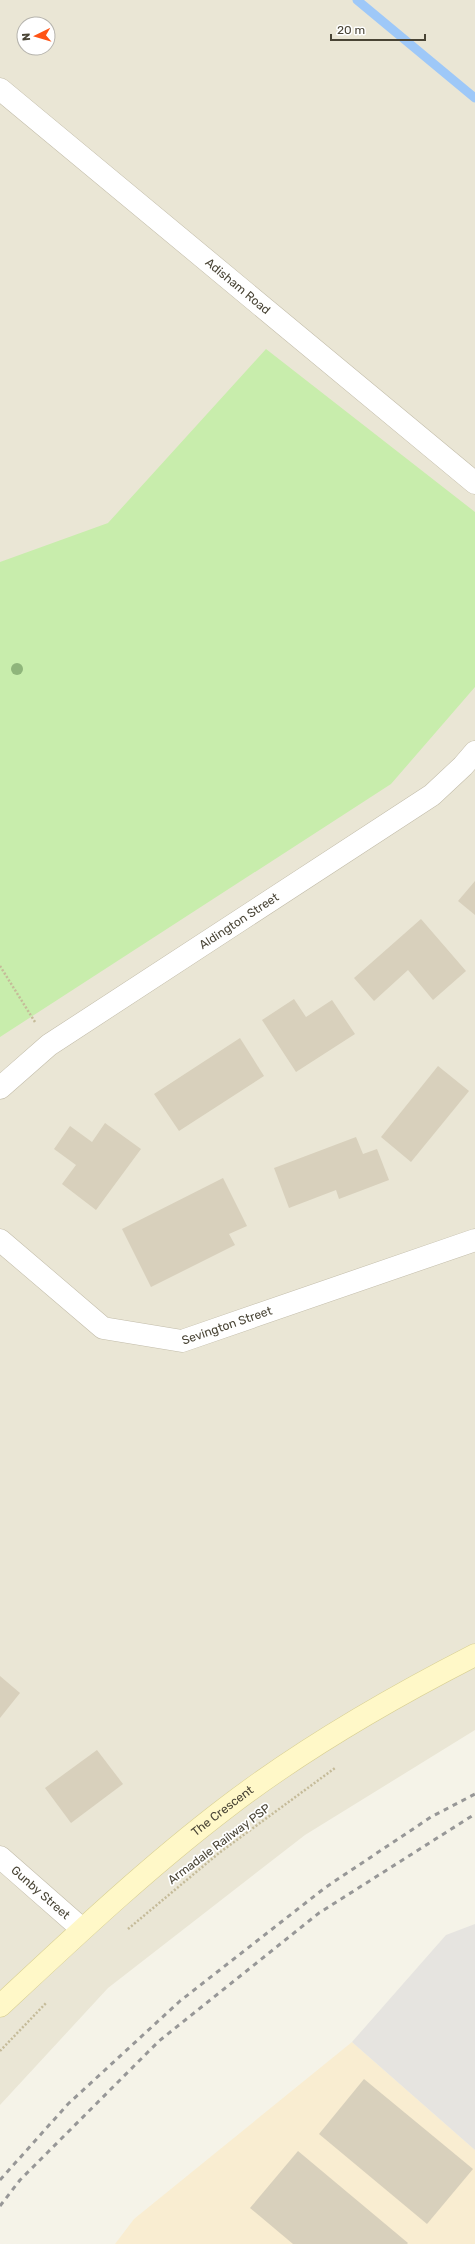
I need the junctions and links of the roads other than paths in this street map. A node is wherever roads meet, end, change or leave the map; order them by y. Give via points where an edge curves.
1 (0, 89) edge
2 (475, 483) edge
3 (475, 752) edge
4 (0, 1088) edge
5 (0, 1240) edge
6 (475, 1240) edge
7 (475, 1655) edge
8 (0, 1856) edge
9 (82, 1929) junction
10 (0, 2006) edge

1 - 2 street, Adisham Road
3 - 4 street, Aldington Street via 432,795 49,1045
5 - 6 street, Sevington Street via 103,1328 182,1341
7 - 9 main road, The Crescent via 342,1729 266,1779 190,1836
8 - 9 street, Gunby Street
9 - 10 main road, The Crescent

